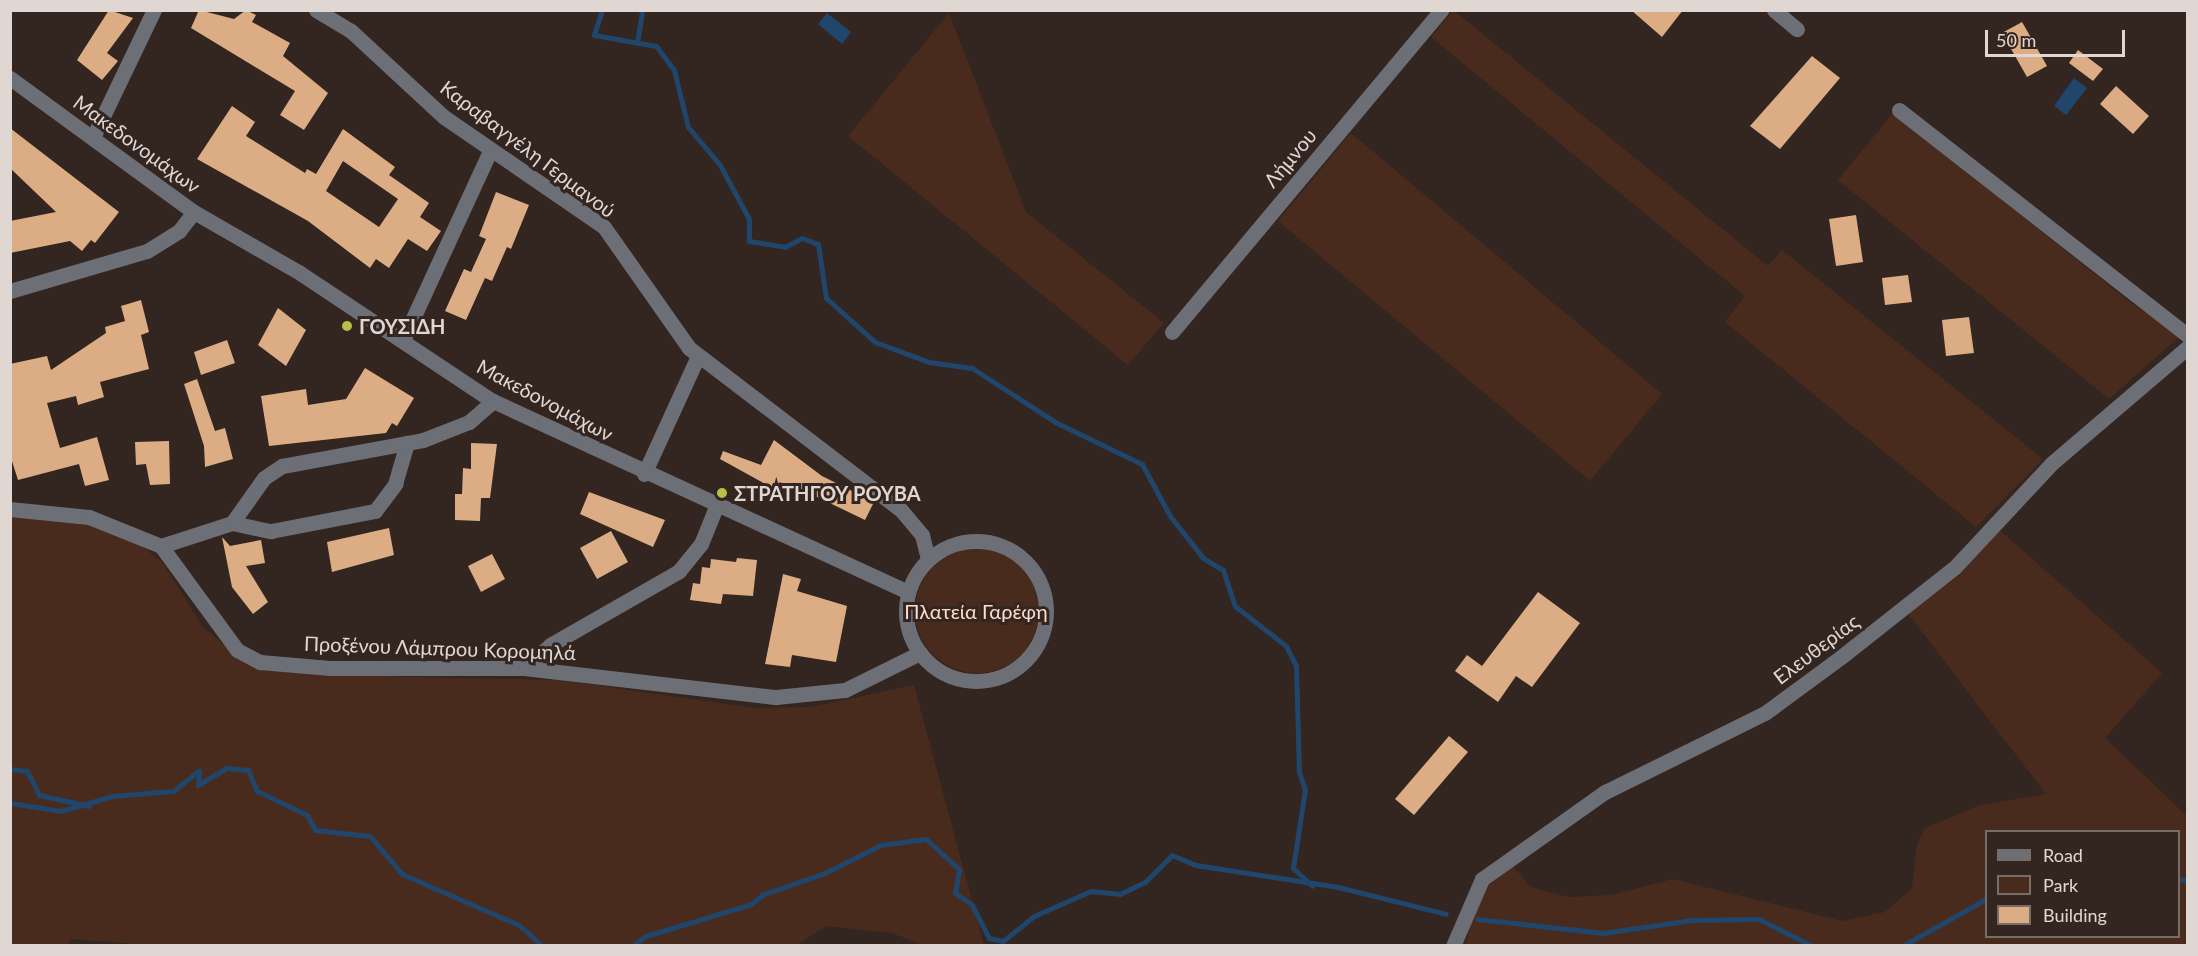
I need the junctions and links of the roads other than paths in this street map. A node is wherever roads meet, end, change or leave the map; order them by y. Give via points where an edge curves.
1 (154, 10) edge
2 (316, 10) edge
3 (1441, 10) edge
4 (1774, 10) edge
5 (1797, 29) dead end
6 (10, 78) edge
7 (1899, 110) dead end
8 (94, 135) junction
9 (490, 151) junction
10 (194, 212) junction
11 (10, 291) edge
12 (1172, 332) dead end
13 (2187, 336) edge
14 (403, 340) junction
15 (2187, 347) edge
16 (698, 356) junction
17 (493, 401) junction
18 (407, 443) junction
19 (644, 474) junction
20 (716, 507) junction
21 (10, 509) edge
22 (232, 523) junction
23 (161, 546) junction
24 (928, 559) junction
25 (908, 592) junction
26 (920, 653) junction
27 (524, 668) junction
28 (1454, 945) edge

1 - 8 street
2 - 9 street, Καραβαγγέλη Γερμανού via 351,31
3 - 12 street, Λήμνου
4 - 5 street
6 - 8 street, Μακεδονομάχων
7 - 13 street
8 - 10 street, Μακεδονομάχων
9 - 14 street
9 - 16 street, Καραβαγγέλη Γερμανού via 604,228
10 - 11 street via 180,231 147,251
10 - 14 street, Μακεδονομάχων
14 - 17 street, Μακεδονομάχων
15 - 28 street, Ελευθερίας via 2052,463 1955,567 1822,671 1765,713 1605,792 1482,879
16 - 19 street
16 - 24 street, Καραβαγγέλη Γερμανού via 902,510 922,536
17 - 18 street via 461,426
17 - 19 street, Μακεδονομάχων
18 - 22 street via 282,466 264,478
18 - 22 street via 395,484 375,511 271,531
19 - 20 street, Μακεδονομάχων
20 - 25 street, Μακεδονομάχων
20 - 27 street via 700,544 679,571 550,645
21 - 23 street via 89,517
22 - 23 street
23 - 27 street, Προξένου Λάμπρου Κορομηλά via 237,650 260,662 341,669
24 - 25 street
24 - 26 street via 965,541 1006,547 1032,568 1046,616 1025,661 996,679 954,678
25 - 26 street via 907,624
26 - 27 street, Προξένου Λάμπρου Κορομηλά via 861,685 796,696 752,696

